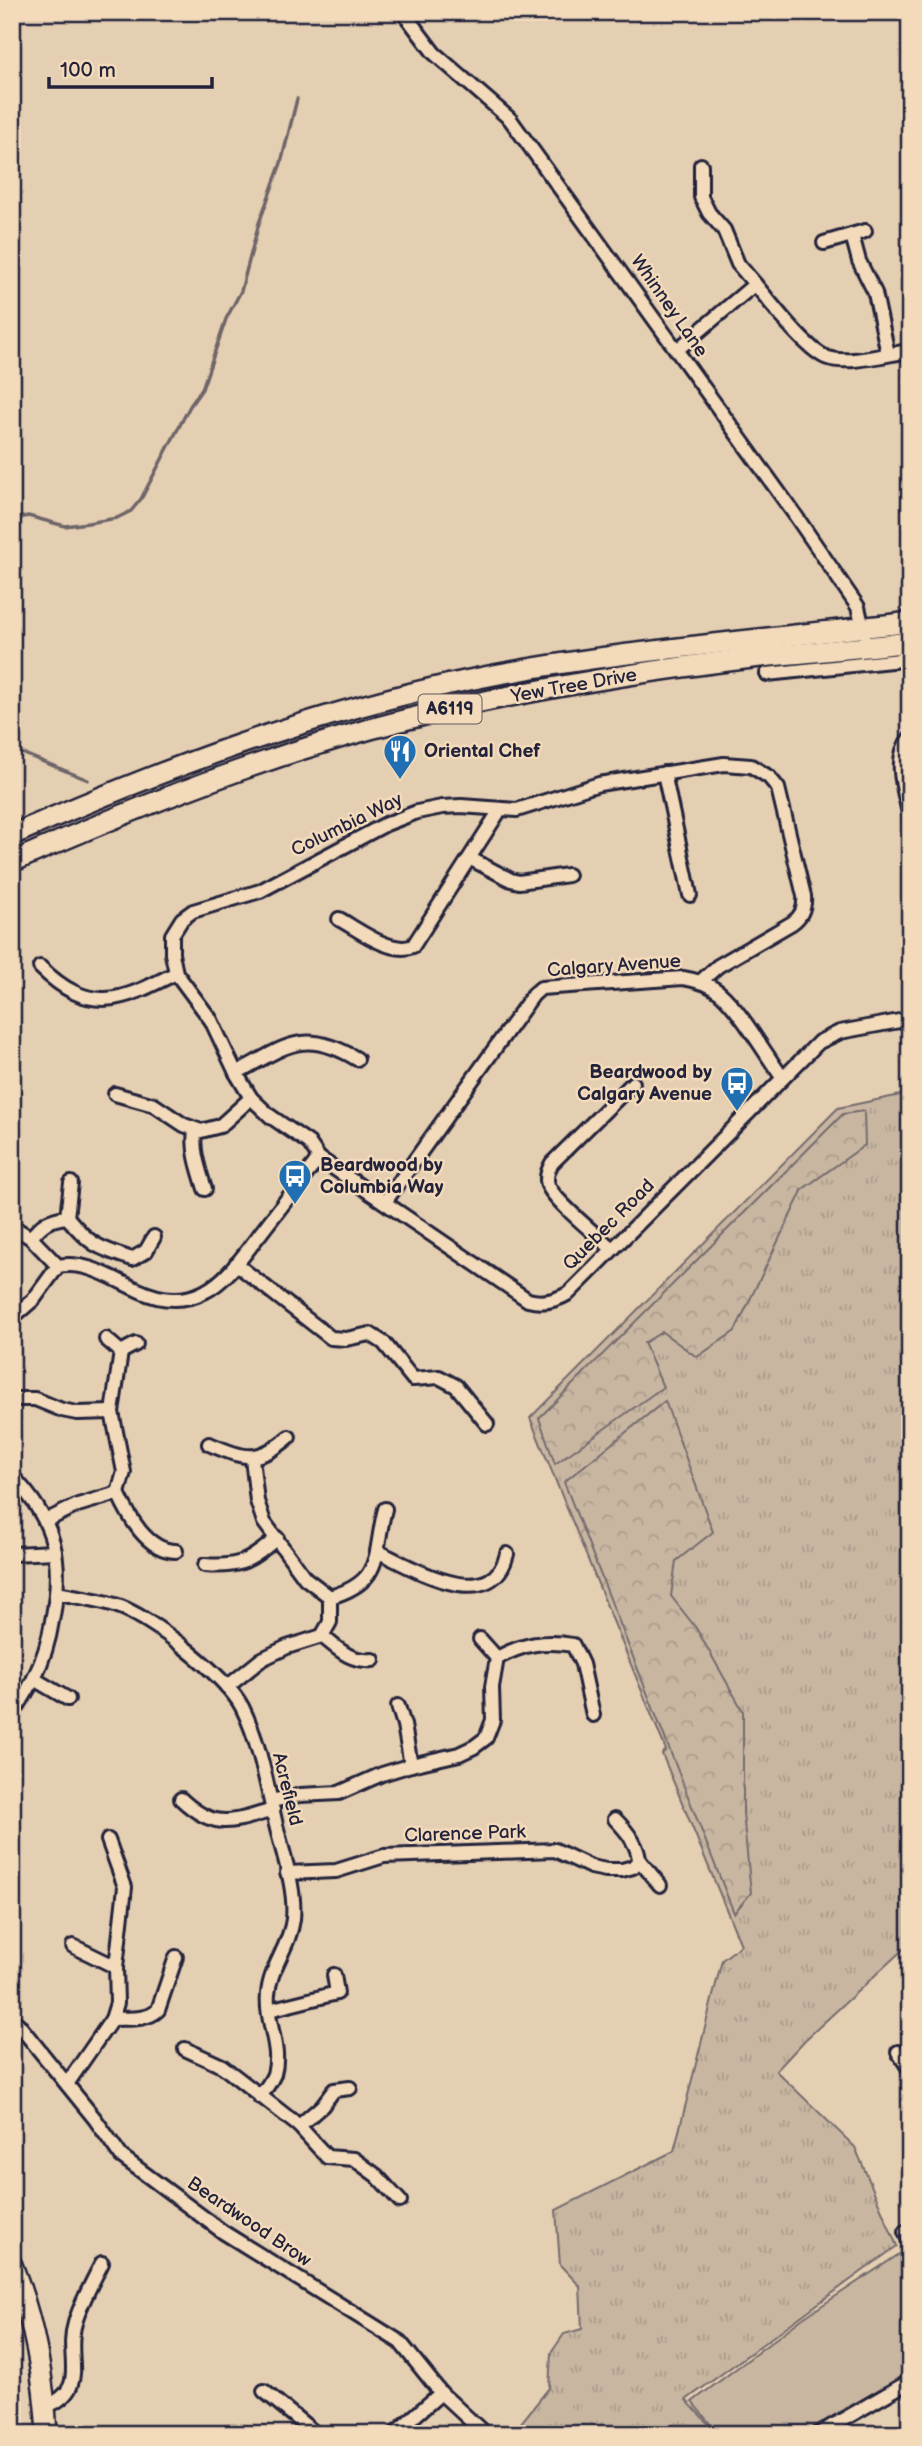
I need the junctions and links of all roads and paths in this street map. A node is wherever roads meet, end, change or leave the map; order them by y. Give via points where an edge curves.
1 (403, 12) edge
2 (701, 164) dead end
3 (865, 231) dead end
4 (852, 235) junction
5 (824, 243) dead end
6 (754, 284) junction
7 (677, 350) junction
8 (910, 351) edge
9 (888, 354) junction
10 (910, 622) edge
11 (865, 637) junction
12 (910, 642) edge
13 (910, 659) edge
14 (767, 674) dead end
15 (446, 686) junction
16 (452, 709) junction
17 (910, 738) edge
18 (200, 760) junction
19 (664, 773) junction
20 (207, 782) junction
21 (500, 810) junction
22 (910, 817) edge
23 (12, 835) edge
24 (471, 859) junction
25 (12, 862) edge
26 (568, 875) dead end
27 (690, 895) dead end
28 (339, 919) dead end
29 (40, 967) dead end
30 (177, 973) junction
31 (701, 981) junction
32 (910, 1020) edge
33 (357, 1059) dead end
34 (236, 1073) junction
35 (782, 1077) junction
36 (634, 1083) dead end
37 (115, 1094) dead end
38 (251, 1097) junction
39 (195, 1130) junction
40 (319, 1158) junction
41 (71, 1183) dead end
42 (205, 1189) dead end
43 (385, 1202) junction
44 (67, 1217) junction
45 (12, 1226) edge
46 (154, 1237) dead end
47 (31, 1238) junction
48 (612, 1249) junction
49 (236, 1264) junction
50 (58, 1266) junction
51 (12, 1318) edge
52 (106, 1339) dead end
53 (136, 1344) dead end
54 (121, 1352) junction
55 (12, 1399) edge
56 (112, 1412) junction
57 (486, 1424) dead end
58 (289, 1437) dead end
59 (209, 1444) dead end
60 (252, 1458) junction
61 (12, 1476) edge
62 (118, 1493) junction
63 (385, 1508) dead end
64 (45, 1521) junction
65 (277, 1538) junction
66 (176, 1551) dead end
67 (55, 1552) junction
68 (379, 1552) junction
69 (12, 1554) edge
70 (508, 1554) dead end
71 (205, 1565) dead end
72 (58, 1593) junction
73 (330, 1597) junction
74 (322, 1636) junction
75 (480, 1639) dead end
76 (497, 1658) junction
77 (373, 1660) dead end
78 (34, 1679) junction
79 (227, 1687) junction
80 (68, 1699) dead end
81 (398, 1706) dead end
82 (593, 1715) dead end
83 (12, 1716) edge
84 (411, 1765) junction
85 (181, 1799) dead end
86 (272, 1805) junction
87 (615, 1819) dead end
88 (108, 1840) dead end
89 (639, 1860) junction
90 (287, 1873) junction
91 (660, 1885) dead end
92 (73, 1946) dead end
93 (176, 1957) dead end
94 (116, 1967) junction
95 (334, 1975) dead end
96 (269, 2010) junction
97 (112, 2019) junction
98 (12, 2020) edge
99 (185, 2049) dead end
100 (898, 2052) dead end
101 (910, 2070) edge
102 (67, 2084) junction
103 (350, 2088) dead end
104 (260, 2097) junction
105 (299, 2126) junction
106 (400, 2201) dead end
107 (102, 2263) dead end
108 (12, 2265) edge
109 (910, 2381) edge
110 (264, 2390) dead end
111 (441, 2393) junction
112 (45, 2407) junction
113 (47, 2434) edge
114 (316, 2434) edge
115 (394, 2434) edge
116 (485, 2434) edge
117 (818, 2434) edge

1 - 7 street, Whinney Lane via 434,52 510,120
2 - 6 street via 701,197
3 - 4 street
4 - 5 street
4 - 9 street via 875,293
6 - 7 street
6 - 9 street via 813,350 829,359
7 - 11 street, Whinney Lane via 851,596
8 - 9 street
10 - 11 highway, Yew Tree Drive / A6119
11 - 12 highway, Yew Tree Drive / A6119
11 - 15 highway, Yew Tree Drive / A6119 via 761,638 551,665
11 - 16 highway, Yew Tree Drive / A6119
13 - 14 street
15 - 16 highway
15 - 18 highway, Yew Tree Drive / A6119 via 349,710
16 - 20 highway, Yew Tree Drive / A6119 via 351,735
17 - 22 street via 900,760
18 - 20 highway
18 - 23 highway, Yew Tree Drive / A6119
19 - 21 street, Columbia Way via 599,784 517,810
19 - 27 street
19 - 31 street, Columbia Way via 735,764 751,766 769,777 780,794 804,896 798,919
20 - 25 highway, Yew Tree Drive / A6119
21 - 24 street
21 - 30 street, Columbia Way via 461,806 417,812 260,891 193,911 181,919 172,935
24 - 26 street via 519,882
24 - 28 street via 413,946 405,950
29 - 30 street via 58,985 100,999 130,996
30 - 34 street, Columbia Way via 211,1020
31 - 35 street, Calgary Avenue via 731,1005
31 - 43 street, Calgary Avenue via 683,978 541,988
32 - 35 street, Quebec Road via 828,1037
33 - 34 street via 340,1048 305,1041
34 - 38 street, Columbia Way
35 - 48 street, Quebec Road
36 - 48 street via 547,1172 548,1186 557,1197
37 - 39 street via 153,1105
38 - 39 street via 220,1126
38 - 40 street, Columbia Way via 309,1143
39 - 42 street via 193,1143
40 - 43 street, Quebec Road
40 - 49 street
41 - 44 street
43 - 48 street, Quebec Road via 538,1303 569,1293
44 - 46 street via 95,1246 132,1259 146,1251
44 - 47 street via 51,1219
45 - 47 street
47 - 50 street
49 - 50 street via 204,1292 173,1300 156,1298 81,1266
49 - 57 street via 331,1338 370,1334 384,1343 413,1379 439,1377 456,1386
50 - 51 street via 34,1299
52 - 54 street
53 - 54 street
54 - 56 street
55 - 56 street via 35,1399 77,1413
56 - 62 street via 124,1472
58 - 60 street
59 - 60 street
60 - 65 street via 257,1501 264,1522
61 - 64 street
62 - 64 street
62 - 66 street via 149,1541
63 - 68 street
64 - 67 street
65 - 71 street via 242,1564
65 - 73 street via 305,1578
67 - 69 street
67 - 72 street
68 - 70 street via 437,1580 467,1585 482,1583 498,1573
68 - 73 street via 369,1576
72 - 78 street via 50,1636
72 - 79 street, Acrefield via 117,1605 139,1615 180,1643
73 - 74 street via 330,1622
74 - 77 street via 346,1656
74 - 79 street via 262,1658
75 - 76 street
76 - 82 street via 517,1647 556,1642 573,1645
76 - 84 street via 493,1720 486,1738 459,1754
78 - 80 street
78 - 83 street
79 - 86 street, Acrefield via 251,1727
81 - 84 street
84 - 86 street via 339,1793 300,1795
85 - 86 street via 207,1819 222,1821 236,1821
86 - 90 street, Acrefield
87 - 89 street via 628,1832
88 - 94 street via 125,1886
89 - 90 street, Clarence Park via 633,1867 606,1870 555,1850 542,1850 384,1856 336,1871
89 - 91 street
90 - 96 street, Acrefield via 293,1917 290,1935 271,1974
92 - 94 street
93 - 97 street via 153,2015
94 - 97 street via 117,2003
95 - 96 street via 337,1993
96 - 104 street, Acrefield via 276,2063
97 - 102 street
98 - 102 street, Beardwood Brow
99 - 104 street via 222,2066
100 - 101 street
102 - 111 street, Beardwood Brow via 121,2155 223,2232 400,2342
103 - 105 street via 334,2090
104 - 105 street
105 - 106 street via 327,2157 354,2159
107 - 112 street via 74,2324 72,2386 57,2403
108 - 112 highway via 29,2320
109 - 117 street
110 - 114 street
111 - 115 street
111 - 116 street, Beardwood Brow
112 - 113 highway

